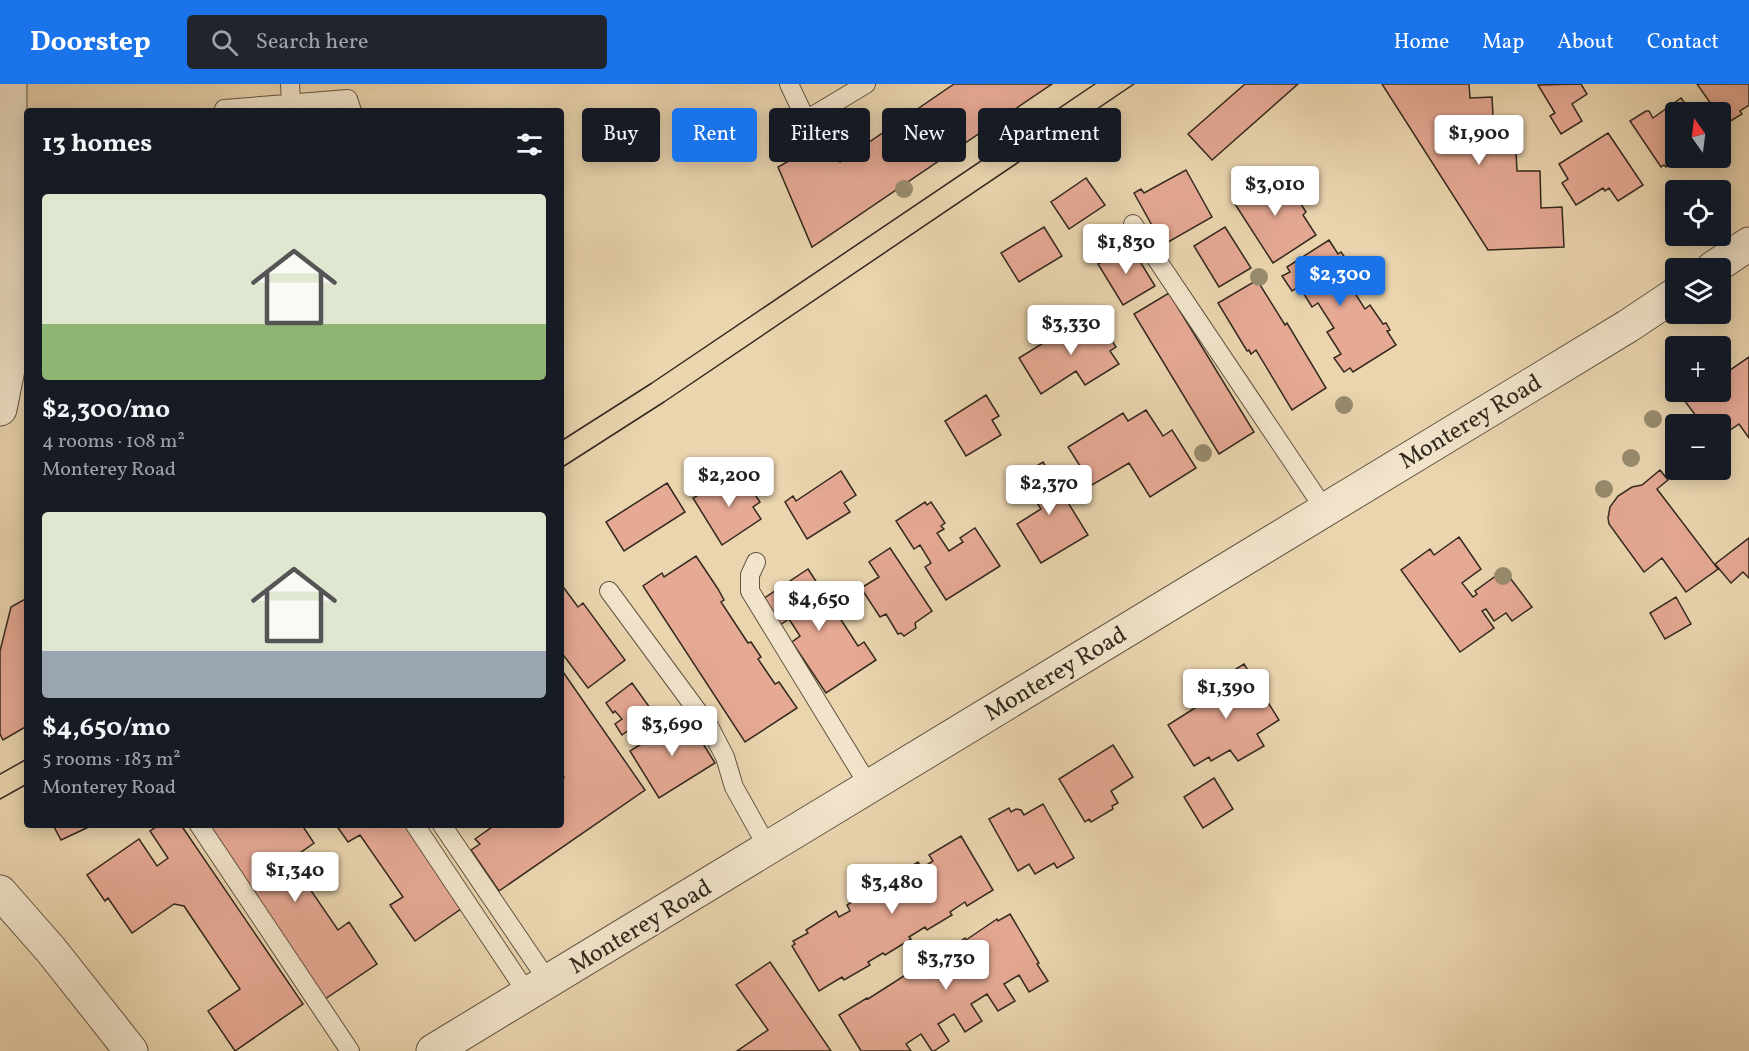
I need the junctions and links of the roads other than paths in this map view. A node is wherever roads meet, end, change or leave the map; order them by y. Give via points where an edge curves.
1 (10, 84) edge
2 (290, 84) edge
3 (789, 84) edge
4 (866, 84) edge
5 (291, 103) junction
6 (235, 108) edge
7 (351, 108) edge
8 (5, 116) edge
9 (1133, 224) dead end
10 (1749, 244) edge
11 (1728, 258) edge
12 (1665, 301) edge
13 (0, 409) edge
14 (1324, 510) junction
15 (756, 562) dead end
16 (609, 591) dead end
17 (869, 786) junction
18 (201, 828) edge
19 (418, 828) edge
20 (444, 828) edge
21 (768, 848) junction
22 (0, 892) edge
23 (538, 987) junction
24 (131, 1051) edge
25 (350, 1051) edge
26 (433, 1051) edge

1 - 8 street
2 - 5 lane
3 - 4 lane via 807,120
5 - 6 lane
5 - 7 lane via 348,99
8 - 13 street via 9,364
9 - 14 lane
10 - 11 street
12 - 14 street, Monterey Road
14 - 17 street, Monterey Road
15 - 17 lane via 750,575 750,591
16 - 21 lane via 710,728 734,787
17 - 21 street, Monterey Road
18 - 25 lane
19 - 23 lane
20 - 23 lane
21 - 23 street, Monterey Road
22 - 24 street
23 - 26 street, Monterey Road

